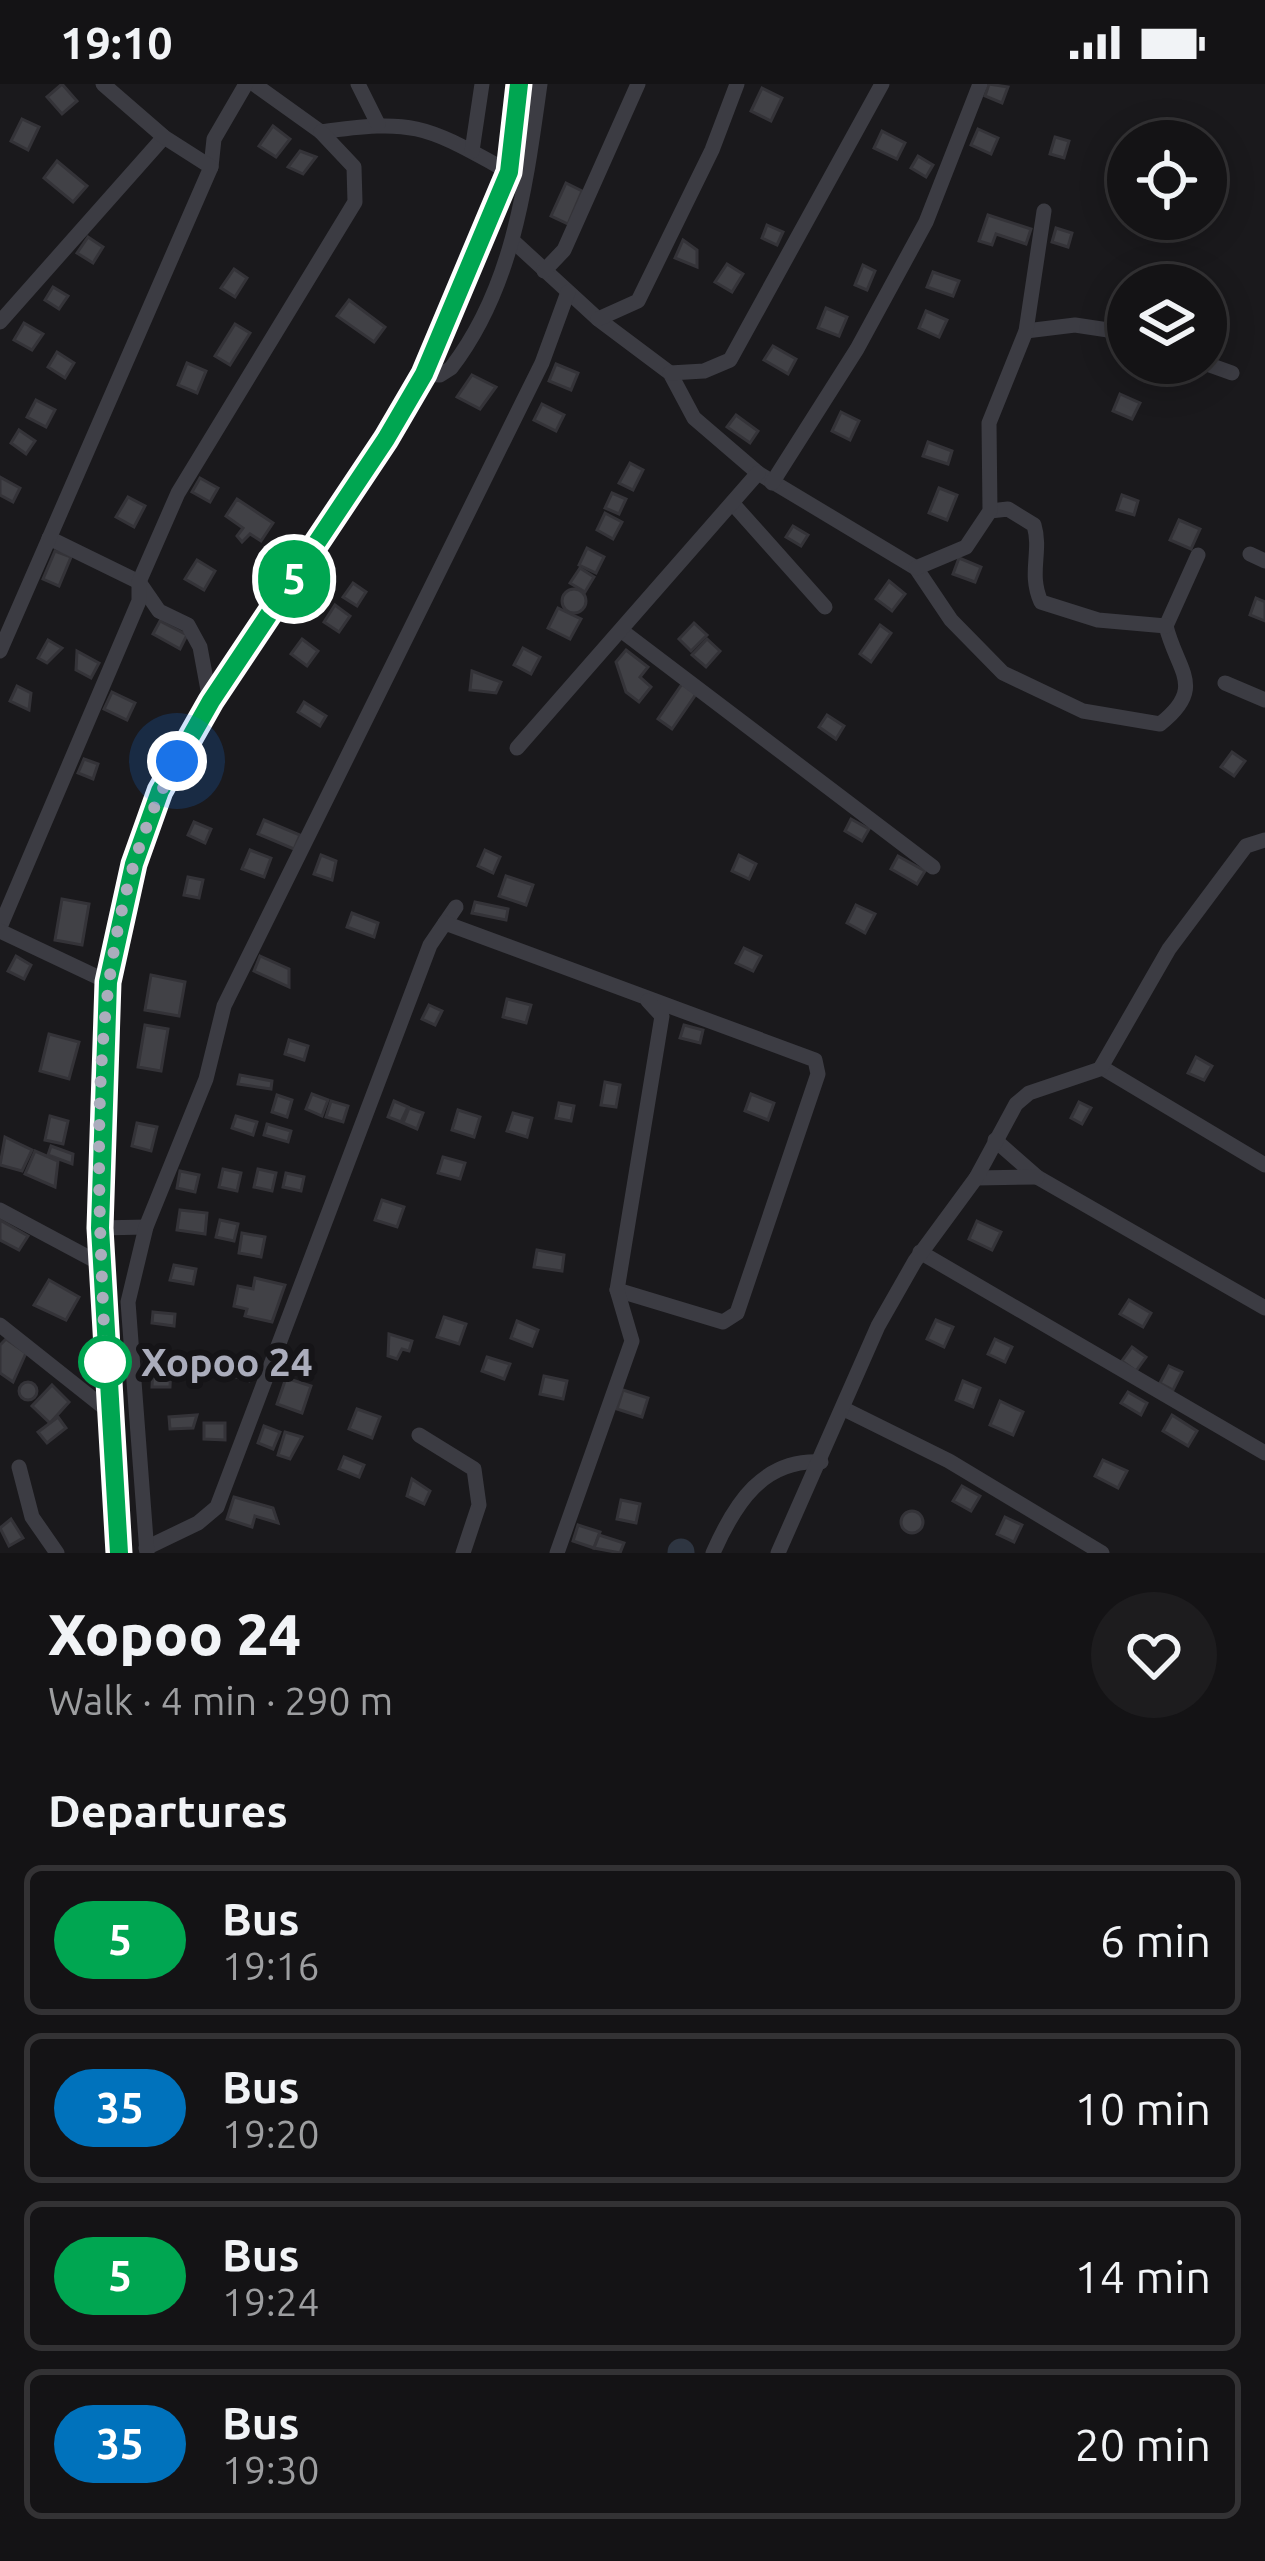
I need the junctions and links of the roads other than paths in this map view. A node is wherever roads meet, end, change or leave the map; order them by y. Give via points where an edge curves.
1 (103, 84) edge
2 (250, 84) edge
3 (358, 84) edge
4 (482, 84) edge
5 (519, 84) edge
6 (540, 84) edge
7 (638, 84) edge
8 (736, 84) edge
9 (882, 84) edge
10 (980, 84) edge
11 (378, 124) junction
12 (321, 132) junction
13 (164, 137) junction
14 (472, 152) junction
15 (211, 167) junction
16 (509, 172) junction
17 (1044, 212) dead end
18 (513, 241) junction
19 (544, 271) junction
20 (568, 292) junction
21 (598, 319) junction
22 (0, 322) edge
23 (1107, 330) edge
24 (1025, 332) junction
25 (1227, 371) edge
26 (1232, 373) dead end
27 (424, 374) junction
28 (670, 374) junction
29 (765, 478) junction
30 (734, 505) junction
31 (990, 511) junction
32 (49, 538) junction
33 (1198, 555) dead end
34 (916, 568) junction
35 (140, 582) junction
36 (825, 607) dead end
37 (1166, 626) junction
38 (622, 632) junction
39 (0, 651) edge
40 (1225, 683) dead end
41 (1265, 700) edge
42 (211, 701) junction
43 (518, 748) dead end
44 (1265, 840) edge
45 (933, 867) dead end
46 (456, 907) dead end
47 (445, 923) junction
48 (0, 929) edge
49 (608, 980) junction
50 (108, 982) junction
51 (1101, 1067) junction
52 (994, 1140) junction
53 (1265, 1165) edge
54 (1036, 1177) junction
55 (976, 1178) junction
56 (0, 1210) edge
57 (146, 1227) junction
58 (100, 1228) junction
59 (920, 1252) junction
60 (101, 1264) junction
61 (617, 1290) junction
62 (1265, 1309) edge
63 (0, 1324) edge
64 (844, 1409) junction
65 (107, 1410) junction
66 (419, 1435) dead end
67 (1265, 1453) edge
68 (820, 1462) junction
69 (19, 1467) dead end
70 (147, 1551) edge
71 (57, 1553) edge
72 (119, 1553) edge
73 (463, 1553) edge
74 (557, 1553) edge
75 (713, 1553) edge
76 (778, 1553) edge
77 (1102, 1553) edge

1 - 13 street
2 - 12 street
2 - 15 street via 214,139
3 - 11 street
4 - 14 street
5 - 16 main road
6 - 18 street
7 - 19 street via 564,250
8 - 21 street via 638,301
9 - 28 street via 730,360
10 - 29 street via 926,222
11 - 12 street
11 - 14 street via 431,128
12 - 35 street via 354,167 355,202 178,493
13 - 15 street
13 - 22 street
14 - 16 street
15 - 32 street
16 - 27 main road
17 - 24 street
18 - 19 street
18 - 27 street via 465,350 440,375
19 - 20 street
20 - 21 street
20 - 57 street via 542,363 224,1006 206,1079
21 - 28 street
23 - 24 street
24 - 31 street via 989,423
25 - 26 street
27 - 42 main road
28 - 29 street via 694,418
29 - 30 street
29 - 34 street
30 - 36 street
30 - 38 street
31 - 34 street via 966,547
31 - 37 street via 1008,509 1034,525 1032,581 1041,602 1098,620
32 - 35 street
32 - 39 street
33 - 37 street
34 - 37 street via 1003,673 1083,711 1160,724 1178,710 1187,689
35 - 42 street via 159,611 188,625
35 - 48 street via 139,601
38 - 43 street
38 - 45 street
40 - 41 street
42 - 50 main road via 160,791
44 - 51 street via 1246,846 1168,949
46 - 47 street
47 - 49 street
47 - 70 street via 430,945 218,1507
48 - 50 street
49 - 61 street via 662,1016
49 - 61 street via 815,1060 818,1074 737,1313 723,1322
50 - 58 main road
51 - 52 street via 1029,1093
51 - 53 street
52 - 54 street
52 - 55 street
54 - 55 street
54 - 62 street
55 - 59 street
56 - 60 street
57 - 58 street
57 - 70 street via 128,1302
58 - 60 main road
59 - 64 street
59 - 67 street
60 - 65 main road
61 - 74 street via 632,1341
63 - 65 street
64 - 68 street
64 - 77 street
65 - 72 main road
66 - 73 street via 474,1469 479,1504
68 - 75 street via 772,1470
68 - 76 street
69 - 71 street via 32,1516

